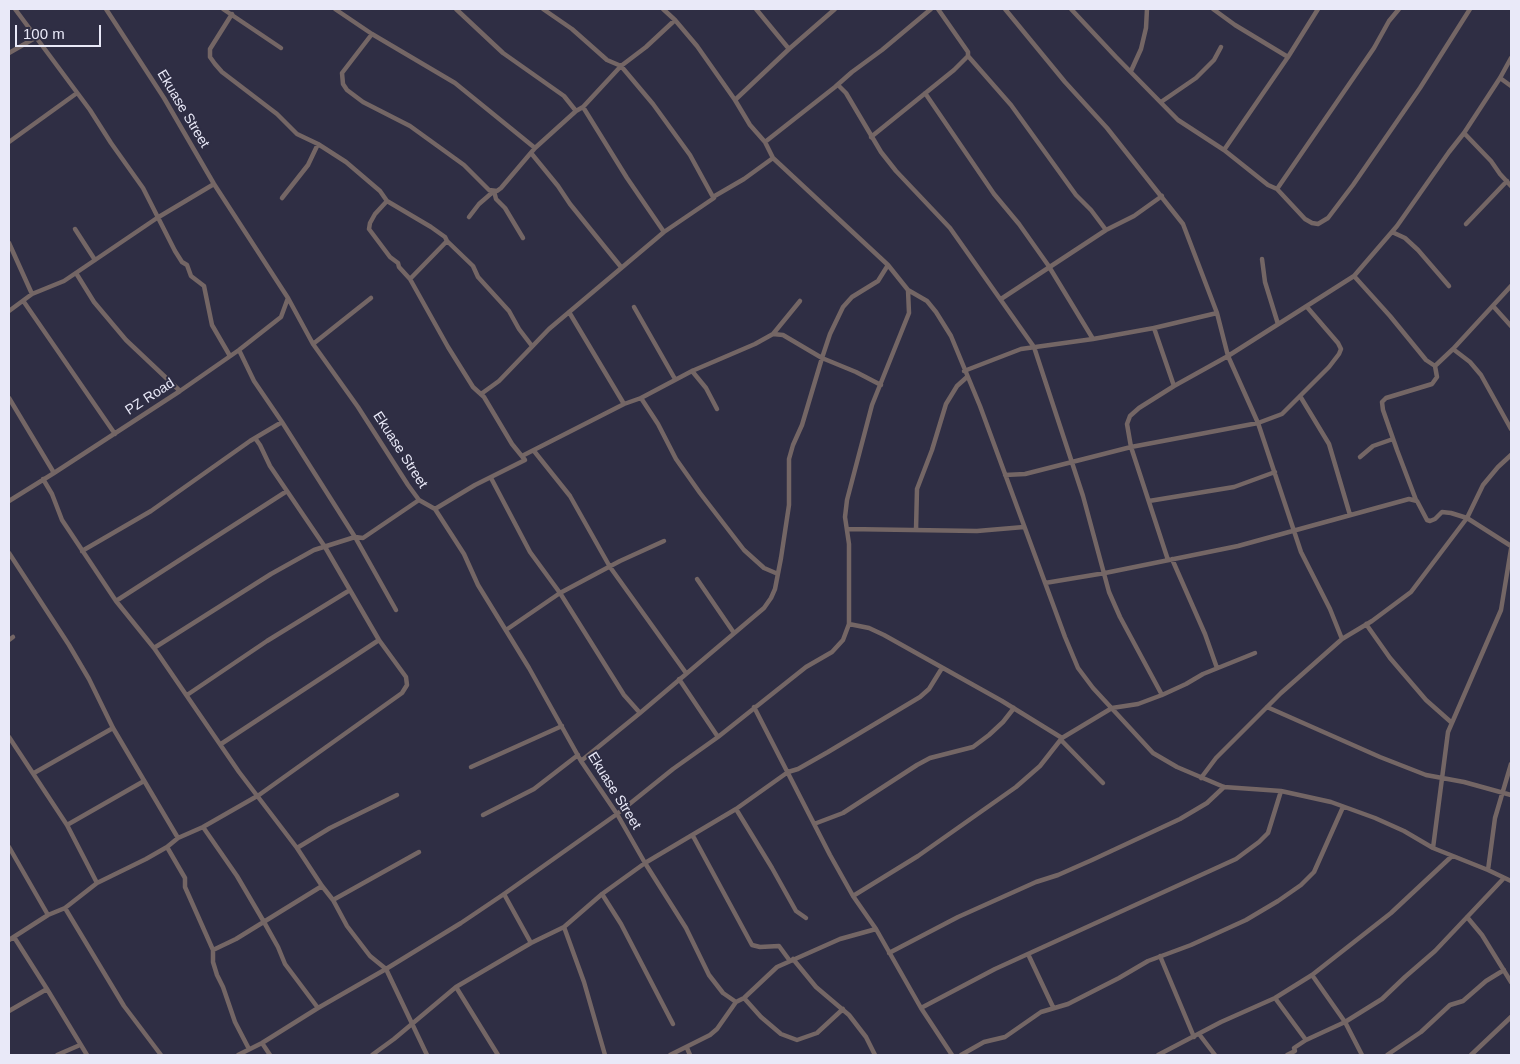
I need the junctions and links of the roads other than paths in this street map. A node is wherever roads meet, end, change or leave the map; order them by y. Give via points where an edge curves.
1 (14, 9) edge
2 (106, 9) edge
3 (335, 9) edge
4 (456, 9) edge
5 (544, 9) edge
6 (663, 9) edge
7 (756, 9) edge
8 (824, 9) edge
9 (835, 9) edge
10 (931, 9) edge
11 (938, 9) edge
12 (1005, 9) edge
13 (1071, 9) edge
14 (1147, 9) edge
15 (1213, 9) edge
16 (1317, 9) edge
17 (1399, 9) edge
18 (1470, 9) edge
19 (228, 11) edge
20 (827, 14) junction
21 (675, 20) junction
22 (372, 34) junction
23 (35, 38) junction
24 (1221, 47) dead end
25 (281, 48) dead end
26 (789, 49) junction
27 (9, 53) edge
28 (968, 56) junction
29 (1288, 57) junction
30 (1511, 58) edge
31 (621, 66) junction
32 (1131, 71) junction
33 (1500, 78) junction
34 (838, 85) junction
35 (1511, 86) edge
36 (78, 93) junction
37 (925, 93) junction
38 (735, 100) junction
39 (1161, 102) junction
40 (583, 107) junction
41 (576, 111) junction
42 (1464, 132) junction
43 (871, 137) junction
44 (9, 142) edge
45 (765, 142) junction
46 (318, 144) junction
47 (535, 148) junction
48 (1224, 150) junction
49 (531, 153) junction
50 (773, 158) junction
51 (1507, 181) junction
52 (214, 184) junction
53 (1511, 186) edge
54 (1277, 189) junction
55 (494, 191) junction
56 (1162, 196) junction
57 (713, 197) junction
58 (282, 198) dead end
59 (387, 201) junction
60 (469, 217) dead end
61 (157, 218) junction
62 (1466, 224) dead end
63 (75, 229) dead end
64 (1106, 230) junction
65 (664, 232) junction
66 (1392, 232) junction
67 (524, 238) dead end
68 (447, 241) junction
69 (9, 243) edge
70 (1262, 259) dead end
71 (95, 260) junction
72 (888, 265) junction
73 (621, 267) junction
74 (1049, 269) junction
75 (76, 273) junction
76 (1354, 276) junction
77 (410, 279) junction
78 (1449, 286) dead end
79 (1511, 286) edge
80 (908, 290) junction
81 (32, 294) junction
82 (288, 298) junction
83 (371, 298) dead end
84 (1001, 299) junction
85 (800, 301) dead end
86 (24, 302) junction
87 (1494, 306) junction
88 (634, 307) dead end
89 (1307, 307) junction
90 (9, 312) edge
91 (569, 312) junction
92 (1217, 313) junction
93 (1278, 324) junction
94 (1511, 326) edge
95 (1154, 328) junction
96 (773, 334) junction
97 (1093, 339) junction
98 (313, 344) junction
99 (532, 346) junction
100 (1034, 348) junction
101 (1453, 349) junction
102 (239, 350) junction
103 (230, 356) junction
104 (1228, 356) junction
105 (822, 358) junction
106 (1435, 366) junction
107 (692, 370) junction
108 (964, 371) junction
109 (967, 377) junction
110 (675, 379) junction
111 (881, 385) junction
112 (1174, 386) junction
113 (180, 392) junction
114 (481, 394) junction
115 (1300, 396) junction
116 (9, 398) edge
117 (641, 398) junction
118 (624, 404) junction
119 (717, 409) dead end
120 (282, 422) junction
121 (1258, 423) junction
122 (1511, 429) edge
123 (115, 434) junction
124 (255, 438) junction
125 (1393, 439) junction
126 (1131, 447) junction
127 (534, 451) junction
128 (1511, 455) edge
129 (522, 456) junction
130 (1360, 457) dead end
131 (1071, 462) junction
132 (1275, 472) junction
133 (54, 473) junction
134 (1005, 475) junction
135 (491, 478) junction
136 (43, 479) junction
137 (286, 491) junction
138 (9, 500) edge
139 (419, 500) junction
140 (1149, 501) junction
141 (1417, 501) junction
142 (434, 509) junction
143 (1350, 515) junction
144 (1467, 518) junction
145 (1024, 527) junction
146 (847, 529) junction
147 (916, 530) junction
148 (1294, 531) junction
149 (355, 537) junction
150 (664, 542) dead end
151 (325, 547) junction
152 (1511, 548) edge
153 (82, 551) junction
154 (9, 553) edge
155 (1170, 560) junction
156 (610, 567) junction
157 (1105, 573) junction
158 (778, 574) junction
159 (697, 580) dead end
160 (1045, 583) junction
161 (350, 590) junction
162 (560, 594) junction
163 (116, 601) junction
164 (396, 610) dead end
165 (849, 624) junction
166 (1366, 624) junction
167 (506, 630) junction
168 (734, 633) junction
169 (1342, 639) junction
170 (379, 640) junction
171 (154, 648) junction
172 (1255, 653) dead end
173 (942, 668) junction
174 (1217, 668) junction
175 (686, 673) junction
176 (679, 679) junction
177 (1162, 695) junction
178 (187, 696) junction
179 (754, 707) junction
180 (1267, 707) junction
181 (1014, 708) junction
182 (1112, 708) junction
183 (640, 713) junction
184 (1452, 723) junction
185 (562, 726) junction
186 (113, 728) junction
187 (9, 737) edge
188 (718, 737) junction
189 (1061, 739) junction
190 (221, 744) junction
191 (578, 754) junction
192 (581, 761) junction
193 (1511, 764) edge
194 (472, 767) dead end
195 (788, 772) junction
196 (34, 773) junction
197 (1201, 778) junction
198 (1442, 778) junction
199 (144, 781) junction
200 (1103, 782) dead end
201 (1224, 787) junction
202 (1281, 791) junction
203 (1502, 792) junction
204 (259, 795) junction
205 (397, 795) dead end
206 (1511, 795) edge
207 (1343, 807) junction
208 (736, 809) junction
209 (618, 814) junction
210 (483, 815) dead end
211 (67, 824) junction
212 (814, 824) junction
213 (203, 827) junction
214 (693, 836) junction
215 (178, 838) junction
216 (9, 847) edge
217 (167, 847) junction
218 (297, 848) junction
219 (1433, 848) junction
220 (419, 852) dead end
221 (1452, 856) junction
222 (645, 863) junction
223 (1488, 870) junction
224 (1504, 878) junction
225 (1511, 881) edge
226 (97, 883) junction
227 (322, 886) junction
228 (504, 894) junction
229 (602, 894) junction
230 (853, 896) junction
231 (333, 900) junction
232 (65, 908) junction
233 (48, 915) junction
234 (1467, 917) junction
235 (806, 918) dead end
236 (264, 922) junction
237 (564, 927) junction
238 (876, 929) junction
239 (14, 937) junction
240 (9, 940) edge
241 (531, 943) junction
242 (213, 950) junction
243 (889, 954) junction
244 (1028, 954) junction
245 (1160, 956) junction
246 (791, 960) junction
247 (386, 969) junction
248 (1504, 970) junction
249 (1312, 975) junction
250 (1511, 982) edge
251 (456, 987) junction
252 (48, 988) junction
253 (744, 998) junction
254 (1275, 998) junction
255 (736, 1002) junction
256 (1053, 1007) junction
257 (318, 1008) junction
258 (921, 1008) junction
259 (843, 1009) junction
260 (9, 1010) edge
261 (1511, 1017) edge
262 (1345, 1022) junction
263 (412, 1024) junction
264 (673, 1024) dead end
265 (1199, 1034) junction
266 (1194, 1036) junction
267 (1306, 1040) junction
268 (262, 1043) junction
269 (80, 1045) junction
270 (687, 1048) junction
271 (249, 1049) junction
272 (1296, 1053) edge
273 (58, 1055) edge
274 (87, 1055) edge
275 (161, 1055) edge
276 (238, 1055) edge
277 (270, 1055) edge
278 (372, 1055) edge
279 (427, 1055) edge
280 (498, 1055) edge
281 (605, 1055) edge
282 (670, 1055) edge
283 (690, 1055) edge
284 (875, 1055) edge
285 (952, 1055) edge
286 (962, 1055) edge
287 (1158, 1055) edge
288 (1214, 1055) edge
289 (1287, 1055) edge
290 (1362, 1055) edge
291 (1387, 1055) edge
292 (1471, 1055) edge

1 - 23 street
2 - 52 street, Ekuase Street via 164,98
3 - 22 street
4 - 41 street via 504,52 564,96
5 - 31 street via 607,60
6 - 21 street
7 - 26 street
8 - 20 street
9 - 20 street
10 - 34 street
11 - 28 street
12 - 56 street
13 - 32 street
14 - 32 street via 1141,49
15 - 29 street
16 - 29 street
17 - 54 street
18 - 54 street via 1420,88 1328,218 1318,224 1312,223
19 - 25 street
19 - 46 street via 210,49 210,56 222,72 277,114 297,134
20 - 26 street
21 - 31 street
21 - 38 street
22 - 47 street via 455,83
22 - 55 street via 342,74 347,90 410,126
23 - 27 street
23 - 36 street
24 - 39 street via 1214,60 1196,78
26 - 38 street
28 - 37 street
28 - 64 street
29 - 48 street
30 - 33 street
31 - 40 street
31 - 57 street via 690,154
32 - 39 street
33 - 35 street
33 - 42 street
34 - 43 street
34 - 45 street
36 - 44 street
36 - 61 street via 135,176
37 - 43 street
37 - 74 street
38 - 45 street
39 - 48 street via 1178,120
40 - 41 street
40 - 65 street
41 - 47 street
42 - 51 street
42 - 66 street
43 - 84 street via 896,170 950,228
45 - 50 street
46 - 58 street via 308,165
46 - 59 street via 373,184
47 - 49 street
48 - 54 street
49 - 55 street
49 - 73 street
50 - 57 street
50 - 72 street
51 - 53 street
51 - 62 street
52 - 61 street
52 - 82 street, Ekuase Street
55 - 60 street
55 - 67 street via 496,199
56 - 64 street via 1134,216
56 - 92 street via 1184,224
57 - 65 street
59 - 68 street via 431,227
59 - 77 street via 375,214 369,229
61 - 71 street
61 - 103 street via 191,276 204,286 212,325
63 - 71 street
64 - 74 street
65 - 73 street
66 - 76 street
66 - 78 street via 1418,250
68 - 77 street
68 - 99 street via 473,266 478,277 509,311
69 - 81 street
70 - 93 street via 1265,282
71 - 75 street
72 - 80 street
72 - 105 street via 878,281 852,297 843,307
73 - 91 street
74 - 84 street
74 - 97 street
75 - 81 street
75 - 113 street via 94,302 126,340
76 - 89 street
76 - 106 street via 1426,360
77 - 114 street via 448,347 473,387
79 - 87 street
80 - 108 street via 928,301 936,312 951,336
80 - 111 street via 909,313
81 - 86 street
82 - 98 street, Ekuase Street
82 - 102 street, PZ Road via 281,317
83 - 98 street
84 - 100 street
85 - 96 street
86 - 90 street
86 - 123 street
87 - 94 street
87 - 101 street
88 - 110 street
89 - 93 street
89 - 115 street via 1341,349
91 - 99 street
91 - 118 street
92 - 95 street
92 - 104 street
93 - 104 street
95 - 97 street
95 - 112 street
96 - 105 street via 783,334
96 - 107 street
97 - 100 street
98 - 139 street, Ekuase Street
99 - 114 street
100 - 108 street via 1021,349
100 - 131 street
101 - 106 street
101 - 122 street via 1481,375
102 - 103 street, PZ Road
102 - 120 street via 254,381
103 - 113 street, PZ Road
104 - 112 street
104 - 121 street
105 - 111 street
105 - 158 street via 789,459 789,505
106 - 125 street via 1437,377 1432,384 1383,400
107 - 110 street
107 - 119 street
108 - 109 street
109 - 134 street
109 - 147 street via 946,404 917,489
110 - 117 street
111 - 146 street via 872,405 847,500
112 - 126 street via 1130,416 1127,424
113 - 123 street, PZ Road
114 - 129 street
115 - 121 street via 1282,414
115 - 143 street via 1330,444
116 - 133 street
117 - 118 street
117 - 158 street via 700,494 744,550 764,568
118 - 127 street
120 - 124 street
120 - 149 street
121 - 126 street
121 - 132 street
123 - 133 street, PZ Road
124 - 137 street
124 - 153 street via 151,511
125 - 130 street via 1373,446
125 - 141 street
126 - 131 street
126 - 140 street
127 - 129 street
127 - 156 street via 570,496
128 - 144 street via 1483,485
129 - 135 street via 525,460 522,463
131 - 134 street via 1025,474
131 - 157 street
132 - 140 street via 1234,487
132 - 148 street
133 - 136 street, PZ Road
134 - 145 street
135 - 142 street
135 - 162 street via 530,552
136 - 138 street, PZ Road
136 - 153 street via 62,520
137 - 151 street
137 - 163 street
139 - 142 street, Ekuase Street
139 - 149 street via 363,538
140 - 155 street
141 - 143 street via 1409,499
141 - 144 street via 1427,520 1435,519 1442,512
142 - 167 street, Ekuase Street via 464,554 478,585
143 - 148 street
144 - 152 street
144 - 166 street via 1411,592
145 - 147 street
145 - 160 street
146 - 147 street
146 - 165 street
148 - 155 street
148 - 169 street
149 - 151 street
149 - 164 street
150 - 156 street
151 - 161 street
151 - 171 street via 271,574
152 - 184 street via 1501,610
153 - 163 street
154 - 186 street via 89,679
155 - 157 street
155 - 174 street via 1205,634
156 - 162 street
156 - 175 street
157 - 160 street
157 - 177 street via 1120,617
158 - 168 street via 771,598 764,608
159 - 168 street
160 - 182 street via 1078,668
161 - 170 street
161 - 178 street
162 - 167 street
162 - 183 street via 624,695
163 - 171 street
165 - 173 street via 884,635
165 - 179 street via 843,640 832,652 806,667
166 - 169 street
166 - 184 street via 1426,700
167 - 185 street, Ekuase Street
168 - 175 street
169 - 180 street
170 - 190 street
170 - 204 street via 406,677 402,692
171 - 178 street
172 - 174 street
173 - 181 street
173 - 195 street via 929,689 920,696 828,752
174 - 177 street
175 - 176 street
176 - 183 street
176 - 188 street
177 - 182 street via 1138,704
178 - 190 street
179 - 188 street
179 - 195 street
180 - 197 street via 1216,758
180 - 198 street via 1388,760
181 - 189 street
181 - 212 street via 1003,722 973,747 930,758 843,813
182 - 189 street
182 - 197 street via 1153,754
183 - 192 street
184 - 198 street
185 - 191 street, Ekuase Street
185 - 194 street
186 - 196 street
186 - 199 street
187 - 196 street
188 - 209 street
189 - 200 street
189 - 230 street via 1040,766 1016,787 918,856
190 - 204 street
191 - 192 street, Ekuase Street
191 - 210 street via 534,789
192 - 209 street, Ekuase Street
193 - 203 street
195 - 208 street
195 - 212 street
196 - 211 street
197 - 201 street
198 - 203 street
198 - 219 street
199 - 211 street
199 - 215 street
201 - 202 street
201 - 243 street via 1207,803 1180,819 958,917
202 - 207 street
202 - 244 street via 1268,833 1236,859
203 - 206 street
203 - 223 street
204 - 213 street
204 - 218 street
205 - 218 street
207 - 219 street via 1404,831
207 - 245 street via 1314,872 1301,885 1246,920
208 - 214 street
208 - 235 street via 796,912
209 - 222 street, Ekuase Street
209 - 228 street
211 - 226 street
212 - 230 street
213 - 215 street
213 - 236 street
214 - 222 street
214 - 246 street via 752,944 780,946
215 - 217 street
216 - 233 street
217 - 226 street
217 - 242 street via 185,878 185,887
218 - 227 street
219 - 221 street
220 - 231 street
221 - 223 street
221 - 249 street via 1391,913
222 - 229 street
222 - 255 street, Ekuase Street via 686,928 709,975 723,993
223 - 224 street
224 - 225 street
224 - 234 street
226 - 232 street
227 - 231 street
227 - 236 street
228 - 241 street
228 - 247 street
229 - 237 street
229 - 264 street
230 - 238 street
231 - 247 street via 347,926 370,956
232 - 233 street
232 - 275 street via 124,1006
233 - 239 street
234 - 248 street
234 - 262 street via 1382,999
236 - 242 street
236 - 257 street via 285,964
237 - 241 street
237 - 281 street
238 - 243 street
238 - 246 street via 840,939
239 - 240 street
239 - 252 street
241 - 251 street
242 - 271 street via 217,975
243 - 258 street
244 - 256 street
244 - 258 street
245 - 256 street via 1068,1004
245 - 266 street
246 - 253 street via 777,967
246 - 259 street via 816,987
247 - 257 street
247 - 263 street
248 - 250 street
248 - 291 street via 1463,1001 1450,1005
249 - 254 street
249 - 262 street
251 - 263 street
251 - 280 street
252 - 260 street
252 - 269 street
253 - 255 street
253 - 259 street via 781,1034 797,1040 817,1033
254 - 265 street
254 - 267 street
255 - 270 street via 717,1029
256 - 286 street via 1005,1037 984,1042
257 - 268 street
258 - 285 street
259 - 284 street via 866,1037
261 - 292 street
262 - 267 street
262 - 290 street
263 - 278 street
263 - 279 street
265 - 266 street
265 - 288 street
266 - 287 street
267 - 272 street via 1294,1048
268 - 271 street
268 - 277 street
269 - 273 street
269 - 274 street
270 - 282 street
270 - 283 street
271 - 276 street
272 - 289 street

